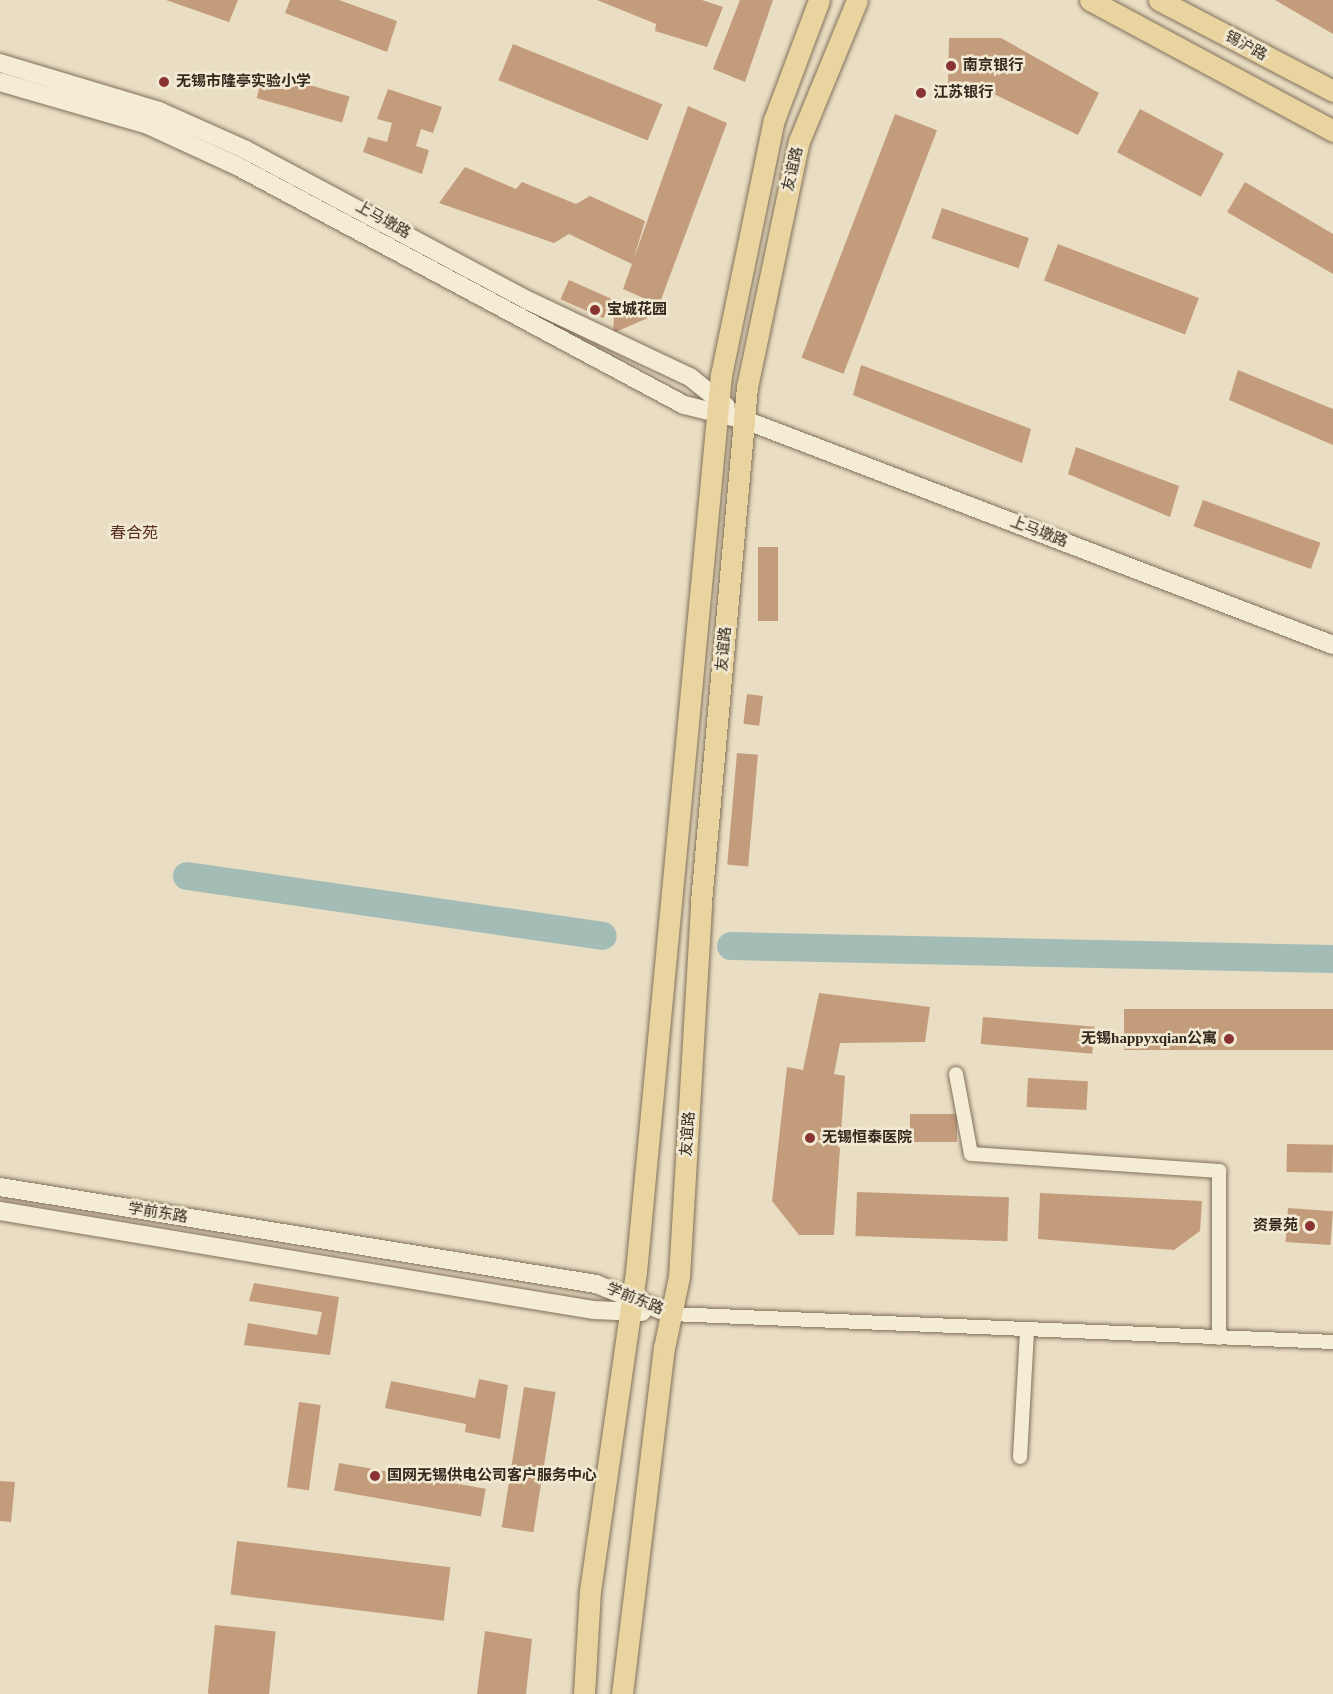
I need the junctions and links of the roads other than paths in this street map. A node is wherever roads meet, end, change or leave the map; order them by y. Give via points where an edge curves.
1 (819, 0) edge
2 (856, 0) edge
3 (1090, 0) edge
4 (1159, 0) edge
5 (0, 63) edge
6 (0, 82) edge
7 (1333, 91) edge
8 (1333, 131) edge
9 (717, 406) junction
10 (745, 420) junction
11 (1333, 645) edge
12 (956, 1074) dead end
13 (0, 1187) edge
14 (0, 1211) edge
15 (630, 1305) junction
16 (671, 1314) junction
17 (1027, 1331) junction
18 (1219, 1338) junction
19 (1333, 1342) edge
20 (1020, 1457) dead end
21 (584, 1694) edge
22 (622, 1694) edge

1 - 9 main road, 友谊路 via 774,120
2 - 10 main road, 友谊路 via 799,141
3 - 8 main road
4 - 7 main road, 锡沪路
5 - 9 street, 上马墩路 via 159,111 246,150 529,301 690,377
6 - 9 street, 上马墩路 via 168,134 346,220 522,321 684,405
9 - 10 street, 上马墩路
9 - 15 main road, 友谊路
10 - 11 street, 上马墩路
10 - 16 main road, 友谊路 via 701,903 679,1277
12 - 18 street via 970,1154 1219,1171
13 - 15 street, 学前东路 via 596,1284
14 - 15 street, 学前东路
15 - 16 street, 学前东路
15 - 21 main road, 友谊路 via 590,1591
16 - 17 street
16 - 22 main road, 友谊路
17 - 18 street
17 - 20 street
18 - 19 street

